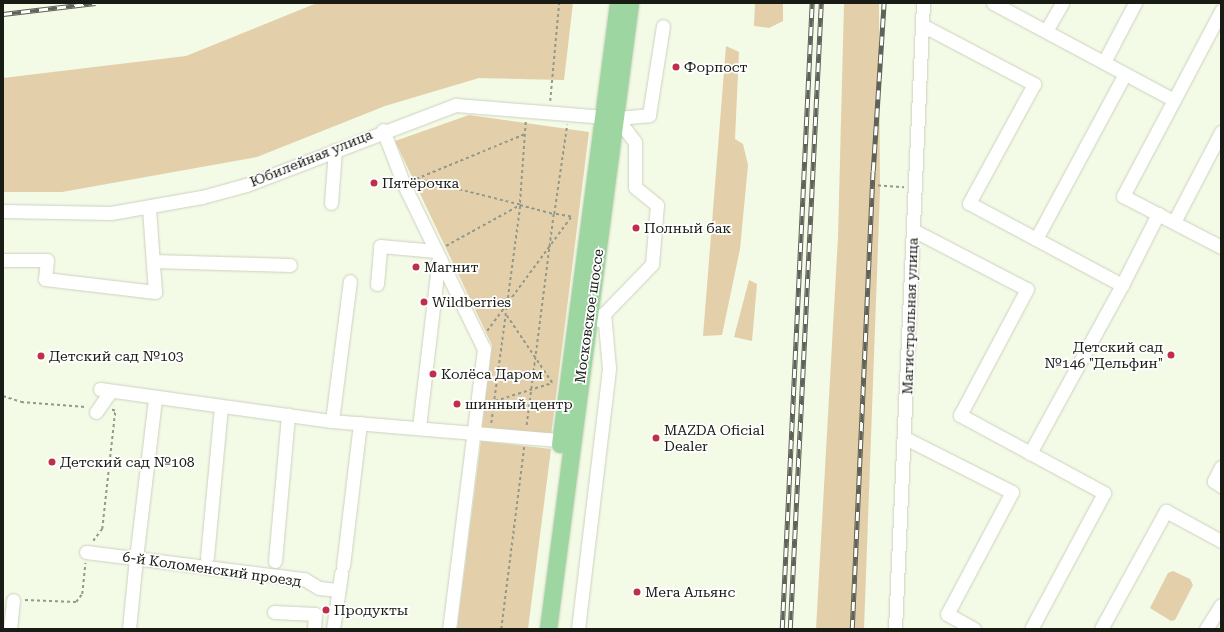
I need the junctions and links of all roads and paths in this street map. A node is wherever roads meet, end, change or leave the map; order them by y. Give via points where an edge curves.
1 (559, 3) edge
2 (618, 3) edge
3 (630, 3) edge
4 (923, 3) edge
5 (993, 3) edge
6 (1062, 3) edge
7 (1135, 3) edge
8 (1221, 11) edge
9 (922, 25) junction
10 (662, 26) dead end
11 (1046, 31) junction
12 (1104, 62) junction
13 (1125, 74) junction
14 (1174, 100) junction
15 (527, 110) junction
16 (549, 111) junction
17 (568, 115) junction
18 (610, 118) junction
19 (383, 130) junction
20 (1221, 132) edge
21 (526, 134) junction
22 (336, 150) junction
23 (872, 185) dead end
24 (916, 188) junction
25 (331, 203) dead end
26 (520, 205) junction
27 (149, 209) junction
28 (3, 212) edge
29 (554, 214) junction
30 (1158, 214) junction
31 (1174, 222) junction
32 (913, 230) junction
33 (1036, 239) junction
34 (550, 247) junction
35 (1221, 247) edge
36 (438, 254) junction
37 (3, 260) edge
38 (153, 262) junction
39 (290, 265) dead end
40 (350, 281) dead end
41 (377, 284) dead end
42 (1122, 285) junction
43 (506, 305) junction
44 (604, 313) junction
45 (506, 315) junction
46 (585, 334) junction
47 (480, 340) junction
48 (535, 358) junction
49 (531, 389) junction
50 (3, 396) edge
51 (155, 398) junction
52 (494, 401) junction
53 (221, 406) junction
54 (98, 409) junction
55 (288, 415) junction
56 (332, 420) junction
57 (360, 423) junction
58 (419, 427) junction
59 (472, 433) junction
60 (490, 436) junction
61 (525, 436) junction
62 (905, 438) junction
63 (560, 440) junction
64 (1030, 453) junction
65 (1221, 467) edge
66 (1221, 486) edge
67 (1221, 541) edge
68 (86, 552) junction
69 (136, 554) junction
70 (207, 557) dead end
71 (275, 561) dead end
72 (337, 590) junction
73 (13, 600) joint
74 (1221, 604) edge
75 (274, 612) dead end
76 (10, 629) edge
77 (129, 629) edge
78 (314, 629) edge
79 (333, 629) edge
80 (449, 629) edge
81 (501, 629) edge
82 (537, 629) edge
83 (548, 629) edge
84 (578, 629) edge
85 (895, 629) edge
86 (974, 629) edge
87 (1031, 629) edge
88 (1101, 629) edge
89 (1206, 629) edge

1 - 16 path
2 - 18 main road, Московское шоссе
3 - 18 main road, Московское шоссе
4 - 9 street, Магистральная улица
5 - 11 street
6 - 11 street
7 - 12 street
8 - 14 street
9 - 24 street, Магистральная улица
9 - 33 street via 1034,84 969,203
10 - 18 street, Юбилейная улица via 649,115
11 - 12 street
12 - 13 street
13 - 14 street
13 - 33 street
14 - 30 street via 1123,196
15 - 16 street, Юбилейная улица
15 - 19 street, Юбилейная улица via 456,105
15 - 21 path
16 - 17 street, Юбилейная улица
17 - 18 street, Юбилейная улица
17 - 29 path
18 - 44 street via 635,142 635,187 657,204 652,264
18 - 46 main road, Московское шоссе
18 - 63 main road, Московское шоссе
19 - 22 street, Юбилейная улица
19 - 36 street
20 - 31 street
21 - 26 path
21 - 26 path via 416,179
22 - 25 street
22 - 27 street, Юбилейная улица via 246,185
23 - 24 path
24 - 32 street, Магистральная улица
26 - 29 path
26 - 36 path
26 - 43 path
27 - 28 street, Юбилейная улица via 110,213
27 - 38 street
29 - 34 path
29 - 34 path via 571,218
30 - 31 street
30 - 42 street
31 - 35 street
32 - 62 street, Магистральная улица
32 - 64 street via 1027,289 960,415
33 - 42 street
34 - 43 path
34 - 48 path
36 - 41 street via 380,246
36 - 47 street
36 - 58 street
37 - 38 street via 47,260 45,279 155,292
38 - 39 street
40 - 56 street
42 - 64 street
43 - 45 path
43 - 47 path
44 - 46 street
44 - 84 street via 609,368
45 - 48 path
45 - 52 path
46 - 83 main road, Московское шоссе
47 - 59 street via 484,349
48 - 49 path
48 - 49 path via 552,383
49 - 52 path
49 - 61 path
50 - 54 path via 21,402
51 - 53 street
51 - 54 street via 105,390
51 - 69 street
52 - 60 path
53 - 55 street
53 - 70 street
54 - 68 path via 115,411 102,529
55 - 56 street
55 - 71 street
56 - 57 street
57 - 58 street
57 - 72 street via 342,570
58 - 59 street
59 - 60 street
59 - 80 street
60 - 61 street
61 - 63 street
61 - 81 path
62 - 85 street, Магистральная улица
62 - 86 street via 1012,492 947,614
63 - 82 main road, Московское шоссе
64 - 87 street via 1104,493
65 - 66 street via 1214,481
67 - 88 street via 1166,511
68 - 69 street, 6-й Коломенский проезд
68 - 73 path via 82,594 76,602
69 - 72 street, 6-й Коломенский проезд via 304,579 319,588
69 - 77 street
72 - 79 street
73 - 76 street
74 - 89 street
75 - 78 street via 315,614

